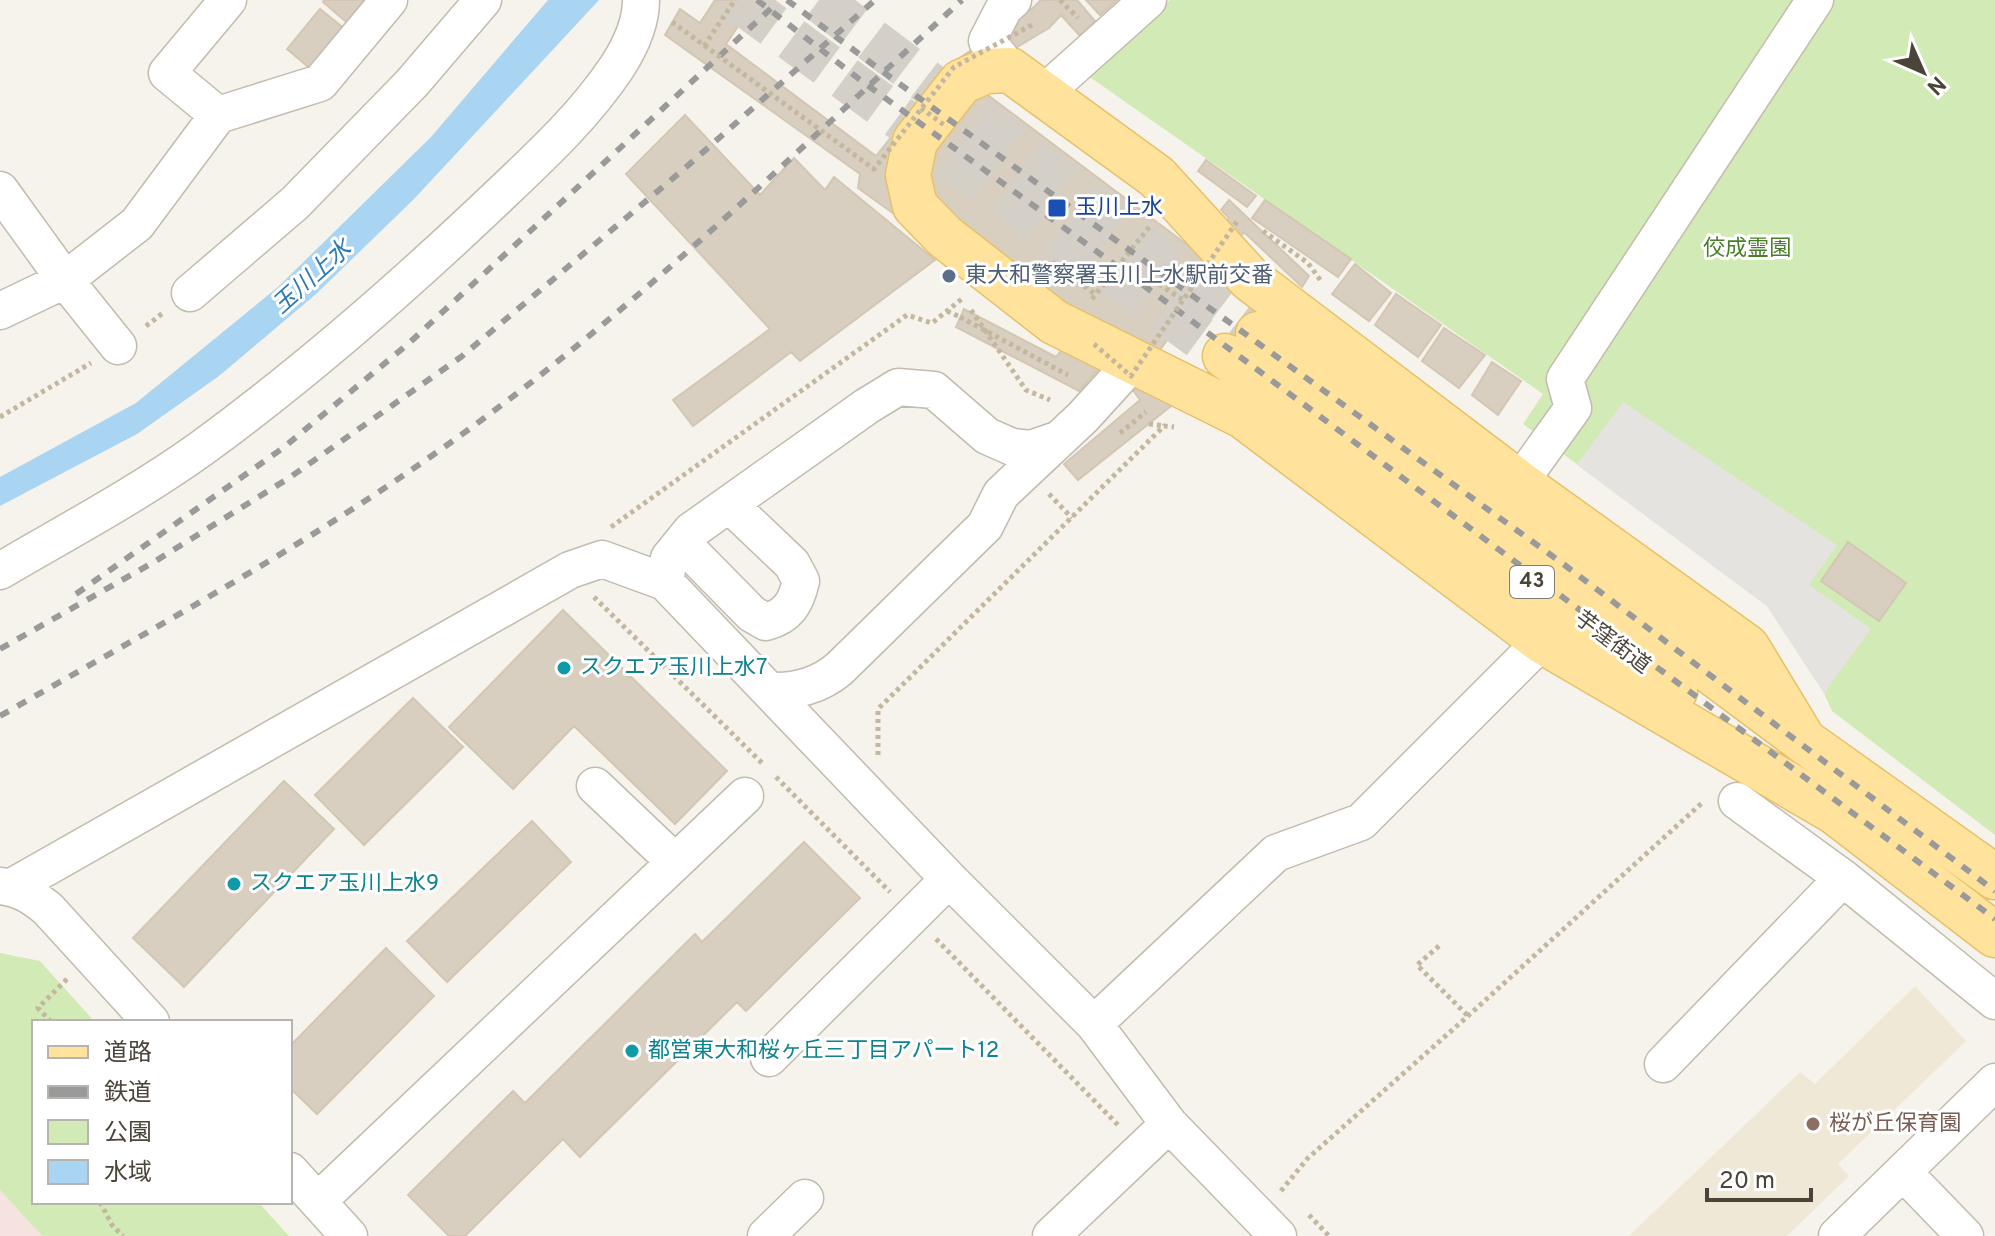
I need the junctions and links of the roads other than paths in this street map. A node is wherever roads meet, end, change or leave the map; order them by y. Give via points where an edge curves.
1 (228, 0) edge
2 (389, 0) edge
3 (483, 0) edge
4 (1148, 0) edge
5 (1815, 0) edge
6 (1022, 12) edge
7 (651, 15) edge
8 (1026, 82) junction
9 (218, 115) junction
10 (0, 190) edge
11 (65, 280) junction
12 (190, 293) dead end
13 (0, 311) edge
14 (118, 346) dead end
15 (1134, 361) junction
16 (987, 436) junction
17 (1057, 440) junction
18 (1519, 483) junction
19 (1001, 494) junction
20 (730, 505) junction
21 (682, 543) junction
22 (0, 571) edge
23 (665, 582) junction
24 (1542, 641) junction
25 (834, 673) junction
26 (770, 691) junction
27 (1804, 741) junction
28 (822, 745) junction
29 (595, 786) dead end
30 (745, 796) dead end
31 (1737, 801) road end
32 (1835, 812) junction
33 (675, 862) junction
34 (1995, 877) edge
35 (1843, 878) junction
36 (949, 879) junction
37 (6, 887) edge
38 (1995, 935) edge
39 (1995, 1001) edge
40 (149, 1020) edge
41 (1094, 1024) junction
42 (769, 1058) dead end
43 (1663, 1064) dead end
44 (1995, 1082) edge
45 (1169, 1124) junction
46 (1903, 1172) junction
47 (292, 1173) edge
48 (805, 1198) dead end
49 (318, 1201) junction
50 (349, 1236) edge
51 (766, 1236) edge
52 (1051, 1236) edge
53 (1278, 1236) edge
54 (1837, 1236) edge
55 (1965, 1236) edge

1 - 9 street via 167,73
2 - 9 street via 320,83
3 - 12 street via 412,83 295,203
4 - 8 street
5 - 18 street via 1565,379 1573,408
6 - 8 street via 1004,8 987,41
7 - 22 street via 585,110 450,243 345,336 293,380 134,494
8 - 15 main road via 986,71 961,82 915,141 908,175 915,206 944,236 1054,322
8 - 18 main road via 1157,177 1250,279
9 - 11 street via 137,224
10 - 11 street
11 - 13 street
11 - 14 street
15 - 17 street
15 - 24 main road via 1243,416
16 - 17 street via 1031,449
16 - 19 street
16 - 20 street via 934,390 898,387
17 - 19 street
18 - 27 main road via 1747,647
19 - 25 street via 985,526
20 - 21 street
20 - 21 street via 792,564 801,581 797,600 781,618 766,622 752,614
21 - 23 street via 669,558
23 - 26 street
23 - 37 street via 602,559 570,570
24 - 32 main road
24 - 41 street via 1361,822 1276,853
25 - 26 street via 815,684
25 - 28 street via 816,725
26 - 28 street
27 - 32 main road, 芋窪街道 / 43 via 1241,345 1484,546
27 - 34 main road, 芋窪街道 / 43
28 - 36 street
29 - 33 street
30 - 33 street
31 - 35 street
32 - 38 main road, 芋窪街道 / 43
33 - 49 street
35 - 39 street
35 - 43 street
36 - 41 street
36 - 42 street
37 - 40 street via 31,894 48,909
41 - 45 street
44 - 46 street
45 - 52 street
45 - 53 street
46 - 54 street
46 - 55 street
47 - 49 street
48 - 51 street
49 - 50 street

